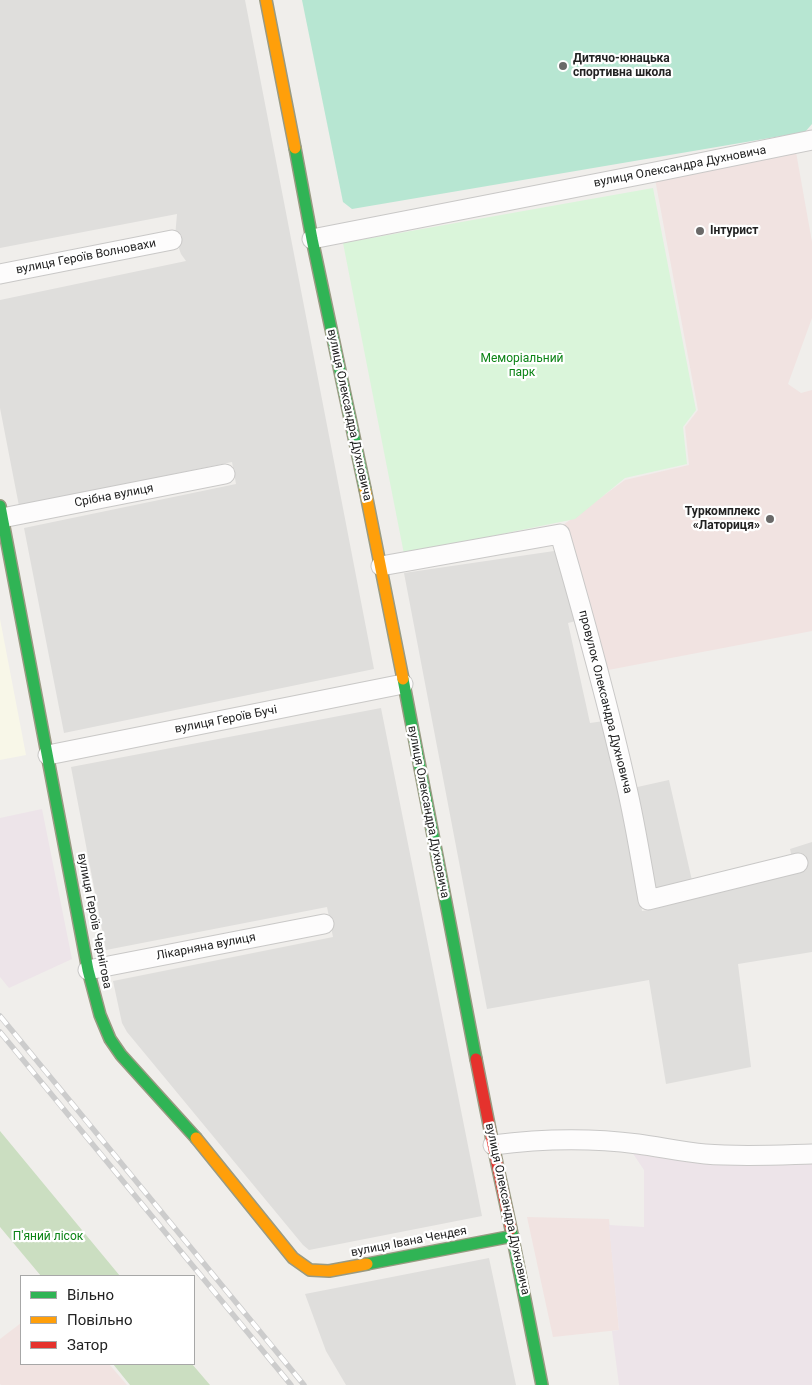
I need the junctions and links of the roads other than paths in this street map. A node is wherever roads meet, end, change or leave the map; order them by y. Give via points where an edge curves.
1 (266, 0) edge
2 (812, 140) edge
3 (312, 239) junction
4 (172, 240) dead end
5 (0, 274) edge
6 (224, 474) dead end
7 (1, 512) edge
8 (380, 566) junction
9 (403, 684) junction
10 (48, 756) junction
11 (798, 863) dead end
12 (324, 924) dead end
13 (88, 970) junction
14 (493, 1145) junction
15 (812, 1154) edge
16 (513, 1236) junction
17 (310, 1270) joint
18 (542, 1385) edge

1 - 3 main road, вулиця Олександра Духновича
2 - 3 street, вулиця Олександра Духновича
3 - 8 main road, вулиця Олександра Духновича
4 - 5 street, вулиця Героїв Волновахи
6 - 7 street, Срібна вулиця
7 - 10 main road, вулиця Героїв Чернігова
8 - 9 main road, вулиця Олександра Духновича
8 - 11 street, провулок Олександра Духновича via 560,534 626,783 648,900
9 - 10 street, вулиця Героїв Бучі
9 - 14 main road, вулиця Олександра Духновича
10 - 13 main road, вулиця Героїв Чернігова
12 - 13 street, Лікарняна вулиця
13 - 17 main road, вулиця Героїв Чернігова via 100,1015 121,1055 205,1148 293,1258
14 - 15 street via 537,1141 604,1142 707,1154
14 - 16 main road, вулиця Олександра Духновича
16 - 17 main road, вулиця Івана Чендея via 329,1272
16 - 18 main road, вулиця Олександра Духновича

